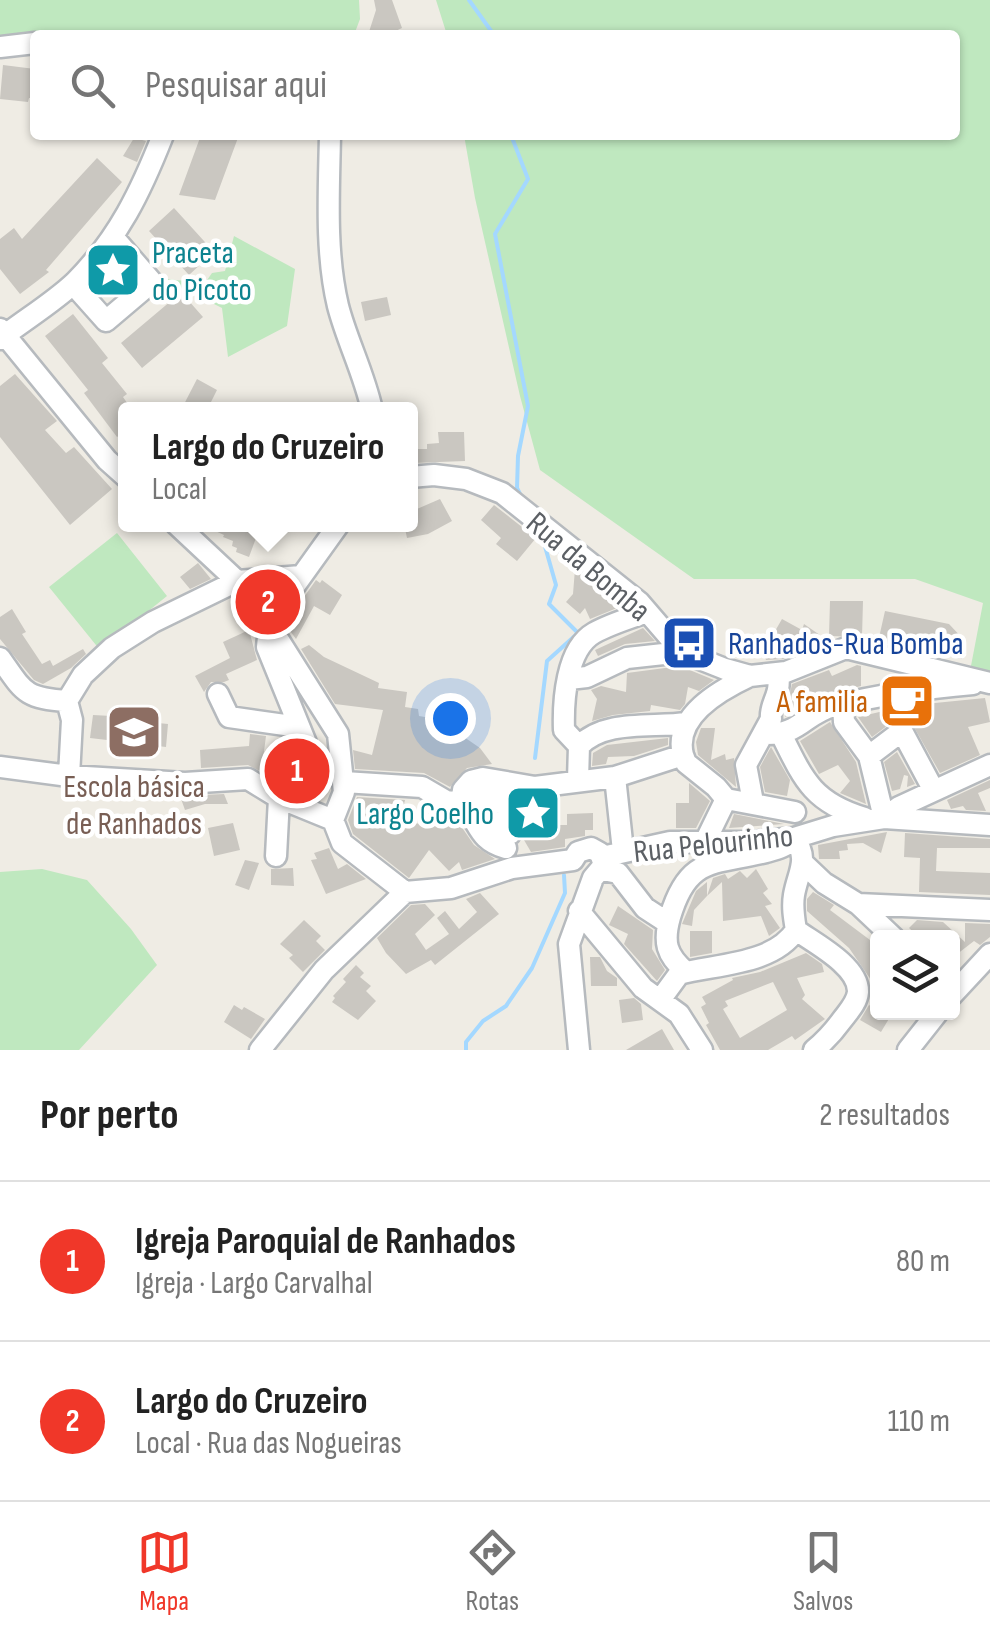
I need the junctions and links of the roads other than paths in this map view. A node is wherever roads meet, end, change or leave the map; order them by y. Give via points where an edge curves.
1 (30, 43) edge
2 (0, 46) edge
3 (161, 140) edge
4 (330, 140) edge
5 (114, 238) junction
6 (72, 284) junction
7 (2, 334) edge
8 (370, 402) edge
9 (118, 470) edge
10 (418, 476) edge
11 (185, 532) edge
12 (333, 532) edge
13 (301, 576) junction
14 (237, 580) junction
15 (647, 612) junction
16 (271, 627) junction
17 (682, 652) junction
18 (0, 658) edge
19 (778, 673) junction
20 (750, 676) junction
21 (569, 679) junction
22 (990, 682) edge
23 (218, 694) dead end
24 (67, 701) junction
25 (843, 704) junction
26 (686, 724) junction
27 (773, 735) junction
28 (579, 746) junction
29 (684, 755) junction
30 (869, 756) junction
31 (990, 765) edge
32 (0, 767) edge
33 (70, 776) junction
34 (616, 777) junction
35 (578, 780) junction
36 (804, 780) junction
37 (344, 782) junction
38 (536, 787) junction
39 (934, 789) junction
40 (279, 798) junction
41 (726, 799) junction
42 (752, 802) junction
43 (463, 803) junction
44 (795, 812) junction
45 (878, 819) junction
46 (333, 820) junction
47 (990, 824) edge
48 (814, 832) junction
49 (794, 838) junction
50 (705, 842) junction
51 (276, 856) dead end
52 (509, 858) junction
53 (605, 864) junction
54 (804, 864) junction
55 (405, 892) junction
56 (858, 904) junction
57 (990, 910) edge
58 (579, 911) junction
59 (668, 922) junction
60 (796, 930) junction
61 (886, 930) edge
62 (990, 954) edge
63 (686, 972) junction
64 (960, 985) edge
65 (660, 1000) junction
66 (932, 1020) edge
67 (260, 1050) edge
68 (579, 1050) edge
69 (702, 1050) edge
70 (814, 1050) edge
71 (908, 1050) edge

1 - 2 street
3 - 5 street
4 - 8 street via 338,307
5 - 6 street
5 - 6 street via 152,282 106,320
6 - 7 street
7 - 9 street
10 - 15 street, Rua da Bomba via 466,479 502,493
11 - 14 street
12 - 13 street
13 - 14 street
13 - 16 street
14 - 16 street
14 - 24 street via 112,648 83,674
15 - 17 street, Rua da Bomba
15 - 21 street via 579,645
16 - 23 street via 267,648 302,736 229,717
16 - 37 street via 338,734
17 - 20 street, Rua da Bomba
17 - 21 street via 627,658 587,678
18 - 24 street via 36,699
19 - 20 street, Rua da Bomba
19 - 22 street, Rua da Bomba via 846,648
19 - 27 street
20 - 26 street
21 - 28 street via 564,730
22 - 25 street
24 - 33 street
25 - 27 street
25 - 30 street via 844,722
26 - 28 street via 591,733
26 - 29 street
27 - 36 street
27 - 42 street via 746,766
28 - 35 street
29 - 34 street
29 - 41 street
30 - 39 street via 902,731
30 - 45 street
31 - 39 street, Rua Pelourinho
32 - 33 street
33 - 40 street via 185,783 248,779
34 - 35 street
34 - 53 street
35 - 38 street
36 - 44 street
36 - 45 street via 843,811
37 - 43 street via 422,787
37 - 46 street
38 - 43 street via 482,778 463,790
38 - 52 street via 538,812
39 - 45 street, Rua Pelourinho
40 - 46 street
40 - 51 street
41 - 42 street
41 - 50 street
42 - 44 street
43 - 52 street via 476,829
44 - 48 street
45 - 47 street
45 - 48 street, Rua Pelourinho
46 - 55 street via 342,844
48 - 49 street, Rua Pelourinho
49 - 50 street, Rua Pelourinho
49 - 54 street
49 - 59 street via 787,846 706,864 691,874
50 - 53 street, Rua Pelourinho via 670,842
52 - 53 street via 574,860 578,874
52 - 55 street via 451,888
53 - 58 street
53 - 59 street via 645,908
54 - 56 street
54 - 60 street via 793,899
55 - 67 street via 324,970
56 - 57 street
56 - 61 street
58 - 65 street
58 - 68 street via 569,944
59 - 63 street via 670,959
60 - 63 street via 778,948
60 - 70 street via 848,969 858,993
62 - 64 street
63 - 65 street
65 - 69 street
66 - 71 street

